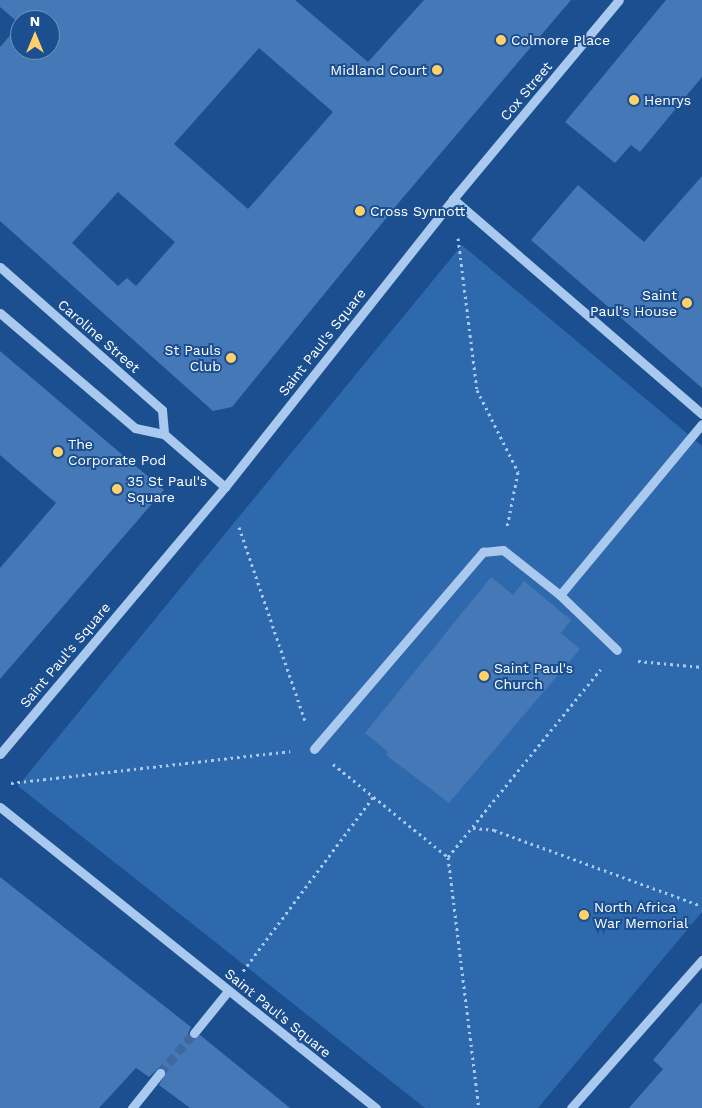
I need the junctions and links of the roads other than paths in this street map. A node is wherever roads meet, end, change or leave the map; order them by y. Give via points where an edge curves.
1 (619, 0) edge
2 (453, 199) junction
3 (0, 267) edge
4 (0, 313) edge
5 (702, 414) edge
6 (702, 424) edge
7 (164, 434) junction
8 (225, 487) junction
9 (560, 595) junction
10 (617, 650) road end
11 (314, 749) road end
12 (0, 754) edge
13 (0, 807) edge
14 (702, 960) edge
15 (228, 991) junction
16 (194, 1032) tunnel mouth
17 (160, 1073) tunnel mouth
18 (132, 1108) edge
19 (376, 1108) edge
20 (571, 1108) edge

1 - 2 street, Cox Street
2 - 5 street
2 - 8 street, Saint Paul's Square
3 - 7 street, Caroline Street via 162,410
4 - 7 street via 135,428
6 - 9 street
7 - 8 street
8 - 12 street, Saint Paul's Square
9 - 10 street
9 - 11 street via 503,550 484,552
13 - 15 street, Saint Paul's Square
14 - 20 street
15 - 16 street
15 - 19 street, Saint Paul's Square
17 - 18 street

